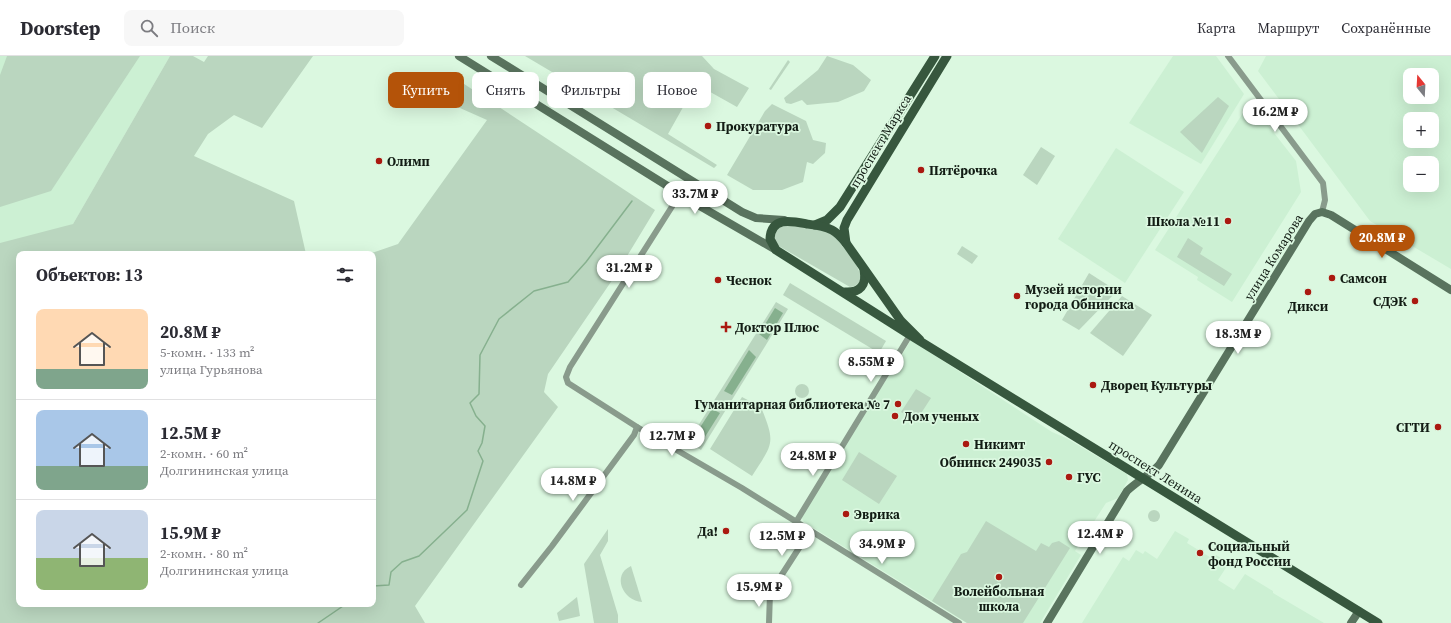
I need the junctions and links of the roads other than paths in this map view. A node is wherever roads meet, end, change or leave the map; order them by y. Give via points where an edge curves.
1 (459, 56) edge
2 (491, 56) edge
3 (936, 56) edge
4 (947, 56) edge
5 (1228, 56) edge
6 (680, 194) junction
7 (840, 207) junction
8 (1322, 212) junction
9 (851, 214) junction
10 (788, 220) junction
11 (815, 225) junction
12 (846, 243) junction
13 (776, 250) junction
14 (864, 267) junction
15 (1451, 290) edge
16 (845, 292) junction
17 (910, 335) junction
18 (920, 340) junction
19 (637, 427) junction
20 (1143, 478) junction
21 (796, 522) junction
22 (810, 531) junction
23 (521, 585) dead end
24 (1359, 611) junction
25 (769, 623) edge
26 (959, 623) edge
27 (1047, 623) edge
28 (1352, 623) edge
29 (1378, 623) edge

1 - 6 main road
2 - 10 main road via 742,212 756,218
3 - 7 main road, проспект Маркса
4 - 9 main road, проспект Маркса
5 - 8 street via 1323,183 1325,200
6 - 13 main road
6 - 19 street via 586,340 566,377 568,383 575,388
7 - 9 main road
7 - 11 main road, проспект Маркса via 827,220
8 - 15 main road via 1331,215
8 - 20 main road, улица Комарова via 1315,214 1309,221 1159,465
9 - 12 main road, проспект Маркса via 844,228
10 - 11 main road, проспект Ленина
10 - 13 main road via 777,224 772,230 770,239
11 - 12 main road, проспект Ленина via 831,229
12 - 14 main road, проспект Ленина
13 - 16 main road, проспект Ленина
14 - 16 main road via 864,285 854,293
14 - 18 main road, проспект Ленина via 901,321
16 - 17 main road, проспект Ленина
17 - 18 main road, проспект Ленина
17 - 21 street
18 - 20 main road, проспект Ленина
19 - 21 street
19 - 23 street via 634,435
20 - 24 main road, проспект Ленина
20 - 27 main road, улица Комарова via 1127,491
21 - 22 street
22 - 25 street via 770,593
22 - 26 street
24 - 28 main road
24 - 29 main road, проспект Ленина

